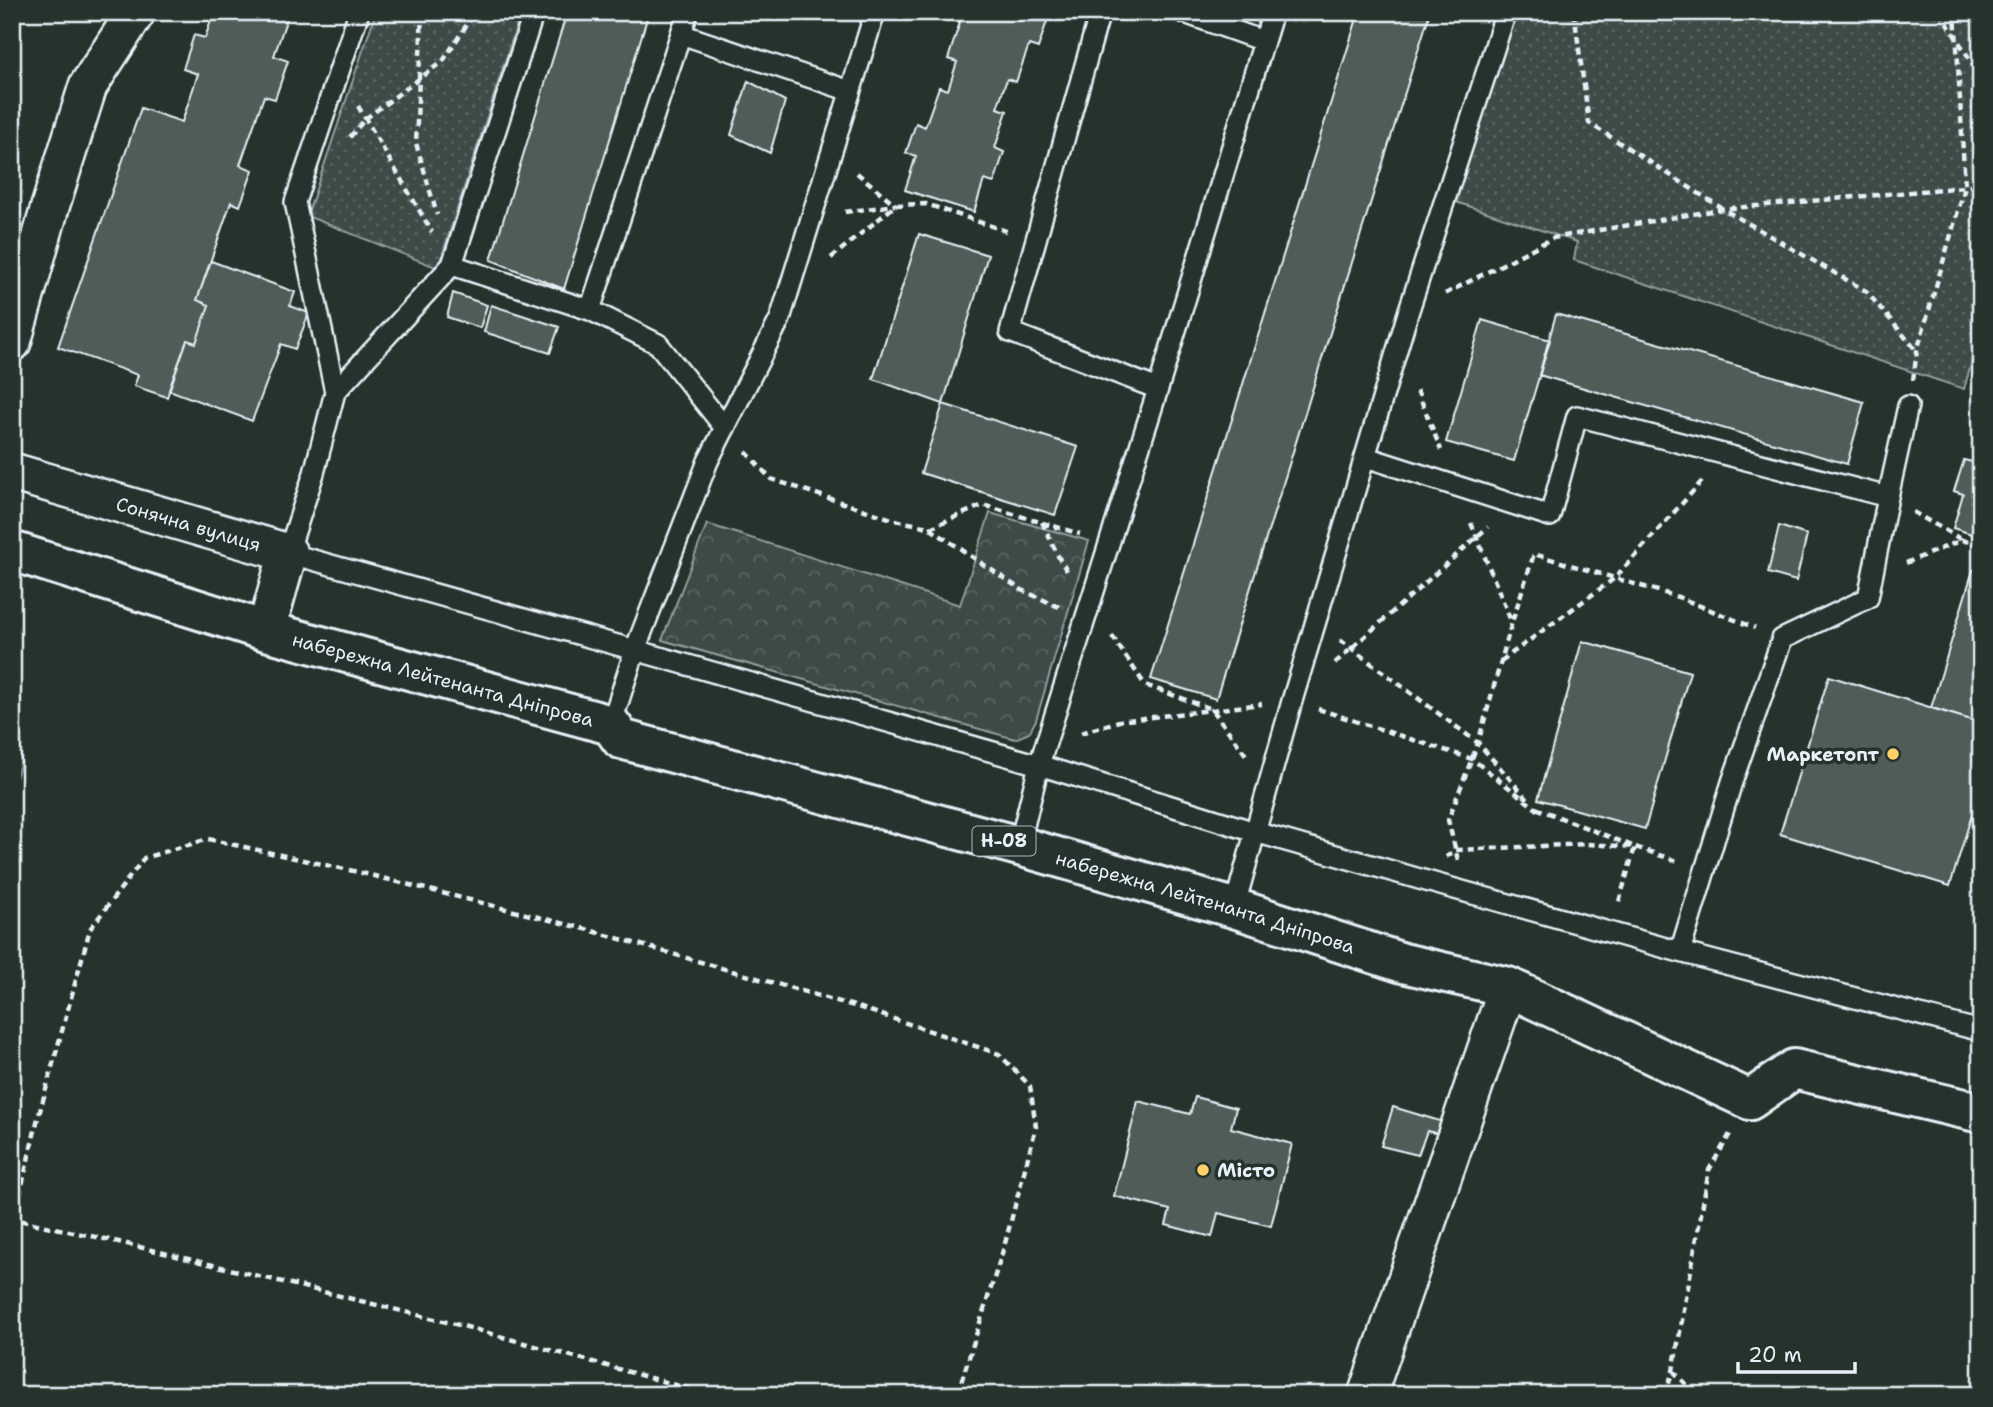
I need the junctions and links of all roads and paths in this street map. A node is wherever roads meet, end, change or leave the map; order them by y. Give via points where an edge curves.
1 (136, 12) edge
2 (359, 12) edge
3 (422, 12) edge
4 (475, 12) edge
5 (534, 12) edge
6 (688, 12) edge
7 (875, 12) edge
8 (1100, 12) edge
9 (1182, 12) edge
10 (1273, 12) edge
11 (1506, 12) edge
12 (1574, 12) edge
13 (1940, 12) edge
14 (1955, 12) edge
15 (681, 34) junction
16 (1955, 36) junction
17 (1263, 41) junction
18 (338, 74) junction
19 (1981, 78) edge
20 (419, 79) junction
21 (850, 91) junction
22 (365, 119) junction
23 (348, 140) dead end
24 (831, 153) junction
25 (1981, 184) edge
26 (1965, 187) junction
27 (896, 205) junction
28 (1723, 208) junction
29 (812, 216) junction
30 (1036, 241) junction
31 (452, 265) junction
32 (788, 295) junction
33 (590, 310) junction
34 (1408, 313) junction
35 (12, 342) edge
36 (1399, 345) junction
37 (1917, 351) junction
38 (1158, 389) junction
39 (335, 392) junction
40 (1908, 406) joint
41 (725, 428) junction
42 (1726, 455) junction
43 (1366, 457) junction
44 (12, 472) edge
45 (1456, 487) junction
46 (1888, 497) junction
47 (1513, 505) junction
48 (1042, 522) junction
49 (930, 528) junction
50 (1476, 537) junction
51 (1962, 540) junction
52 (1110, 542) junction
53 (1981, 547) edge
54 (12, 551) edge
55 (288, 553) junction
56 (1873, 576) junction
57 (1615, 578) junction
58 (1088, 612) junction
59 (1316, 622) junction
60 (1512, 622) junction
61 (266, 631) junction
62 (1782, 639) junction
63 (1351, 648) junction
64 (635, 650) junction
65 (1501, 661) junction
66 (1292, 701) junction
67 (1212, 709) junction
68 (611, 725) junction
69 (1046, 743) junction
70 (1478, 743) junction
71 (1472, 760) junction
72 (1039, 765) junction
73 (1268, 786) junction
74 (1538, 810) junction
75 (1255, 832) junction
76 (1020, 846) junction
77 (1635, 847) junction
78 (1456, 850) junction
79 (1705, 870) junction
80 (1466, 891) junction
81 (1234, 908) junction
82 (1610, 932) junction
83 (1680, 952) junction
84 (1508, 987) junction
85 (1981, 1031) edge
86 (1749, 1100) junction
87 (1981, 1113) edge
88 (13, 1222) edge
89 (1673, 1371) junction
90 (712, 1395) edge
91 (957, 1395) edge
92 (1367, 1395) edge
93 (1665, 1395) edge
94 (1697, 1395) edge

1 - 35 street via 88,86
2 - 18 lane
3 - 20 path
4 - 20 path via 443,61
5 - 31 lane
6 - 15 lane
7 - 21 lane
8 - 30 lane
9 - 17 lane
10 - 17 lane
11 - 34 lane
12 - 28 path via 1589,123
13 - 16 path
14 - 16 path
15 - 21 lane
15 - 33 lane
16 - 19 path
16 - 26 path
17 - 38 lane
18 - 22 path
18 - 39 lane via 295,202
20 - 22 path
20 - 31 path via 416,143
21 - 24 lane
22 - 23 path
22 - 31 path
24 - 27 path
24 - 29 lane
25 - 26 path
26 - 28 path
26 - 37 path
27 - 29 path
27 - 30 path via 926,204
27 - 32 path
28 - 34 path via 1553,238
28 - 37 path via 1866,291
29 - 32 lane
30 - 38 lane via 1010,332
31 - 33 lane
31 - 39 lane
32 - 41 lane
33 - 41 lane via 658,344
34 - 36 lane
36 - 43 lane
36 - 45 path
37 - 40 path
38 - 52 lane
39 - 55 lane
40 - 46 lane
41 - 49 path via 771,479
41 - 64 lane
42 - 46 lane
42 - 47 lane via 1577,415 1550,516
42 - 57 path
43 - 45 lane
43 - 59 lane
44 - 55 street, Сонячна вулиця
45 - 47 lane
45 - 50 path
46 - 51 path
46 - 56 lane
47 - 50 path
48 - 49 path via 983,505
48 - 52 path
48 - 58 path
49 - 58 path via 1020,589
50 - 60 path
50 - 63 path
51 - 53 path
51 - 56 path
52 - 58 lane
54 - 61 main road, набережна Лейтенанта Дніпрова / Н-08
55 - 61 street, Сонячна вулиця
55 - 64 lane
56 - 62 lane via 1868,598
57 - 60 path via 1534,554
57 - 62 path via 1678,597
57 - 65 path
58 - 67 path via 1145,685
58 - 69 lane
59 - 63 path
59 - 66 lane
60 - 65 path
61 - 68 main road, набережна Лейтенанта Дніпрова / Н-08
62 - 79 lane
63 - 66 path
63 - 70 path
64 - 68 lane
64 - 72 lane
65 - 70 path
66 - 67 path
66 - 71 path
66 - 73 lane
67 - 69 path via 1119,720
67 - 73 path
68 - 76 main road, набережна Лейтенанта Дніпрова / Н-08 via 621,738
69 - 72 lane
70 - 71 path
70 - 74 path
71 - 74 path
71 - 78 path via 1448,820
72 - 75 lane
72 - 76 lane
73 - 75 lane
74 - 77 path
75 - 80 lane
75 - 81 lane
76 - 81 main road, набережна Лейтенанта Дніпрова / Н-08
77 - 78 path via 1587,844
77 - 79 path
77 - 82 path
78 - 80 path
79 - 83 lane
80 - 82 lane
81 - 84 main road, набережна Лейтенанта Дніпрова / Н-08 via 1403,963
82 - 83 lane
83 - 85 lane
84 - 86 main road, набережна Лейтенанта Дніпрова / Н-08
84 - 92 street
86 - 87 main road via 1794,1069
86 - 89 path via 1709,1170
88 - 90 path via 123,1243 463,1326
88 - 91 path via 90,929 144,858 208,839 582,929 861,1008 999,1054 1030,1086 1036,1127
89 - 93 path
89 - 94 path

